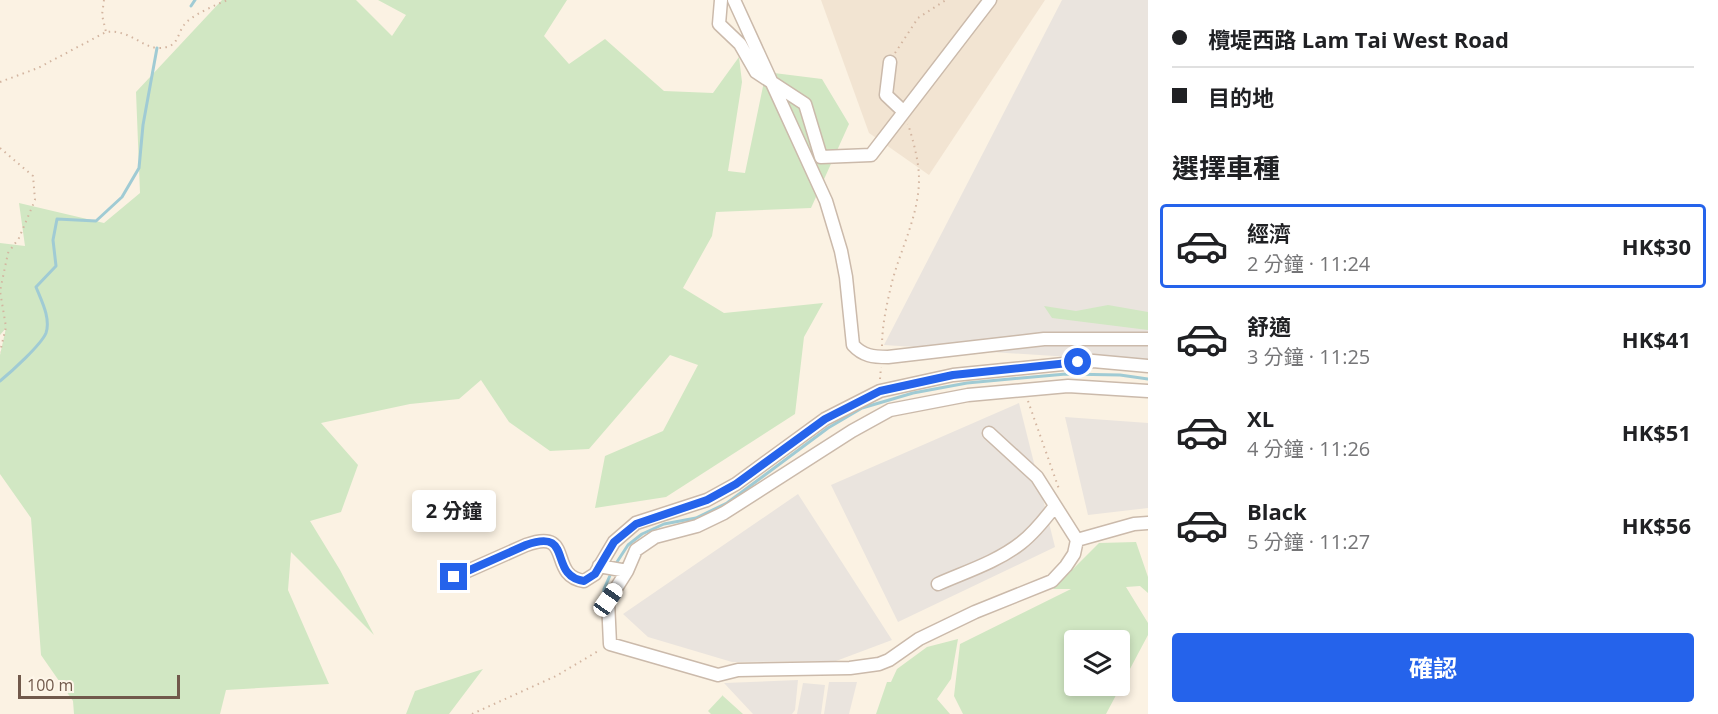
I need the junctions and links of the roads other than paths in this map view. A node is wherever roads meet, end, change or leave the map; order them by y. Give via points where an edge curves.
1 (721, 0) edge
2 (734, 0) edge
3 (990, 0) edge
4 (890, 62) road end
5 (904, 112) junction
6 (1148, 339) edge
7 (1148, 366) edge
8 (1148, 391) edge
9 (989, 433) dead end
10 (1059, 501) junction
11 (1148, 523) edge
12 (1077, 540) junction
13 (612, 569) junction
14 (454, 577) dead end
15 (938, 584) dead end

1 - 5 street via 719,24 740,44 756,72 805,104 821,157 871,155
2 - 6 street via 826,201 846,277 853,345 860,352 888,357 1044,339
3 - 5 street
4 - 5 street via 886,95
7 - 13 street via 1093,361 953,375 880,391 825,419 736,484 707,500 636,524 614,542
8 - 13 street via 1068,386 968,395 890,410 852,430 724,513 697,526 656,537
9 - 10 street
10 - 12 street
10 - 15 street via 1022,543
11 - 12 street
12 - 13 street via 1070,560 1052,581 975,612 920,639 889,660 850,668 738,670 718,675 610,644 608,600
13 - 14 street via 584,581 574,580 564,571 556,547 549,541 538,541

